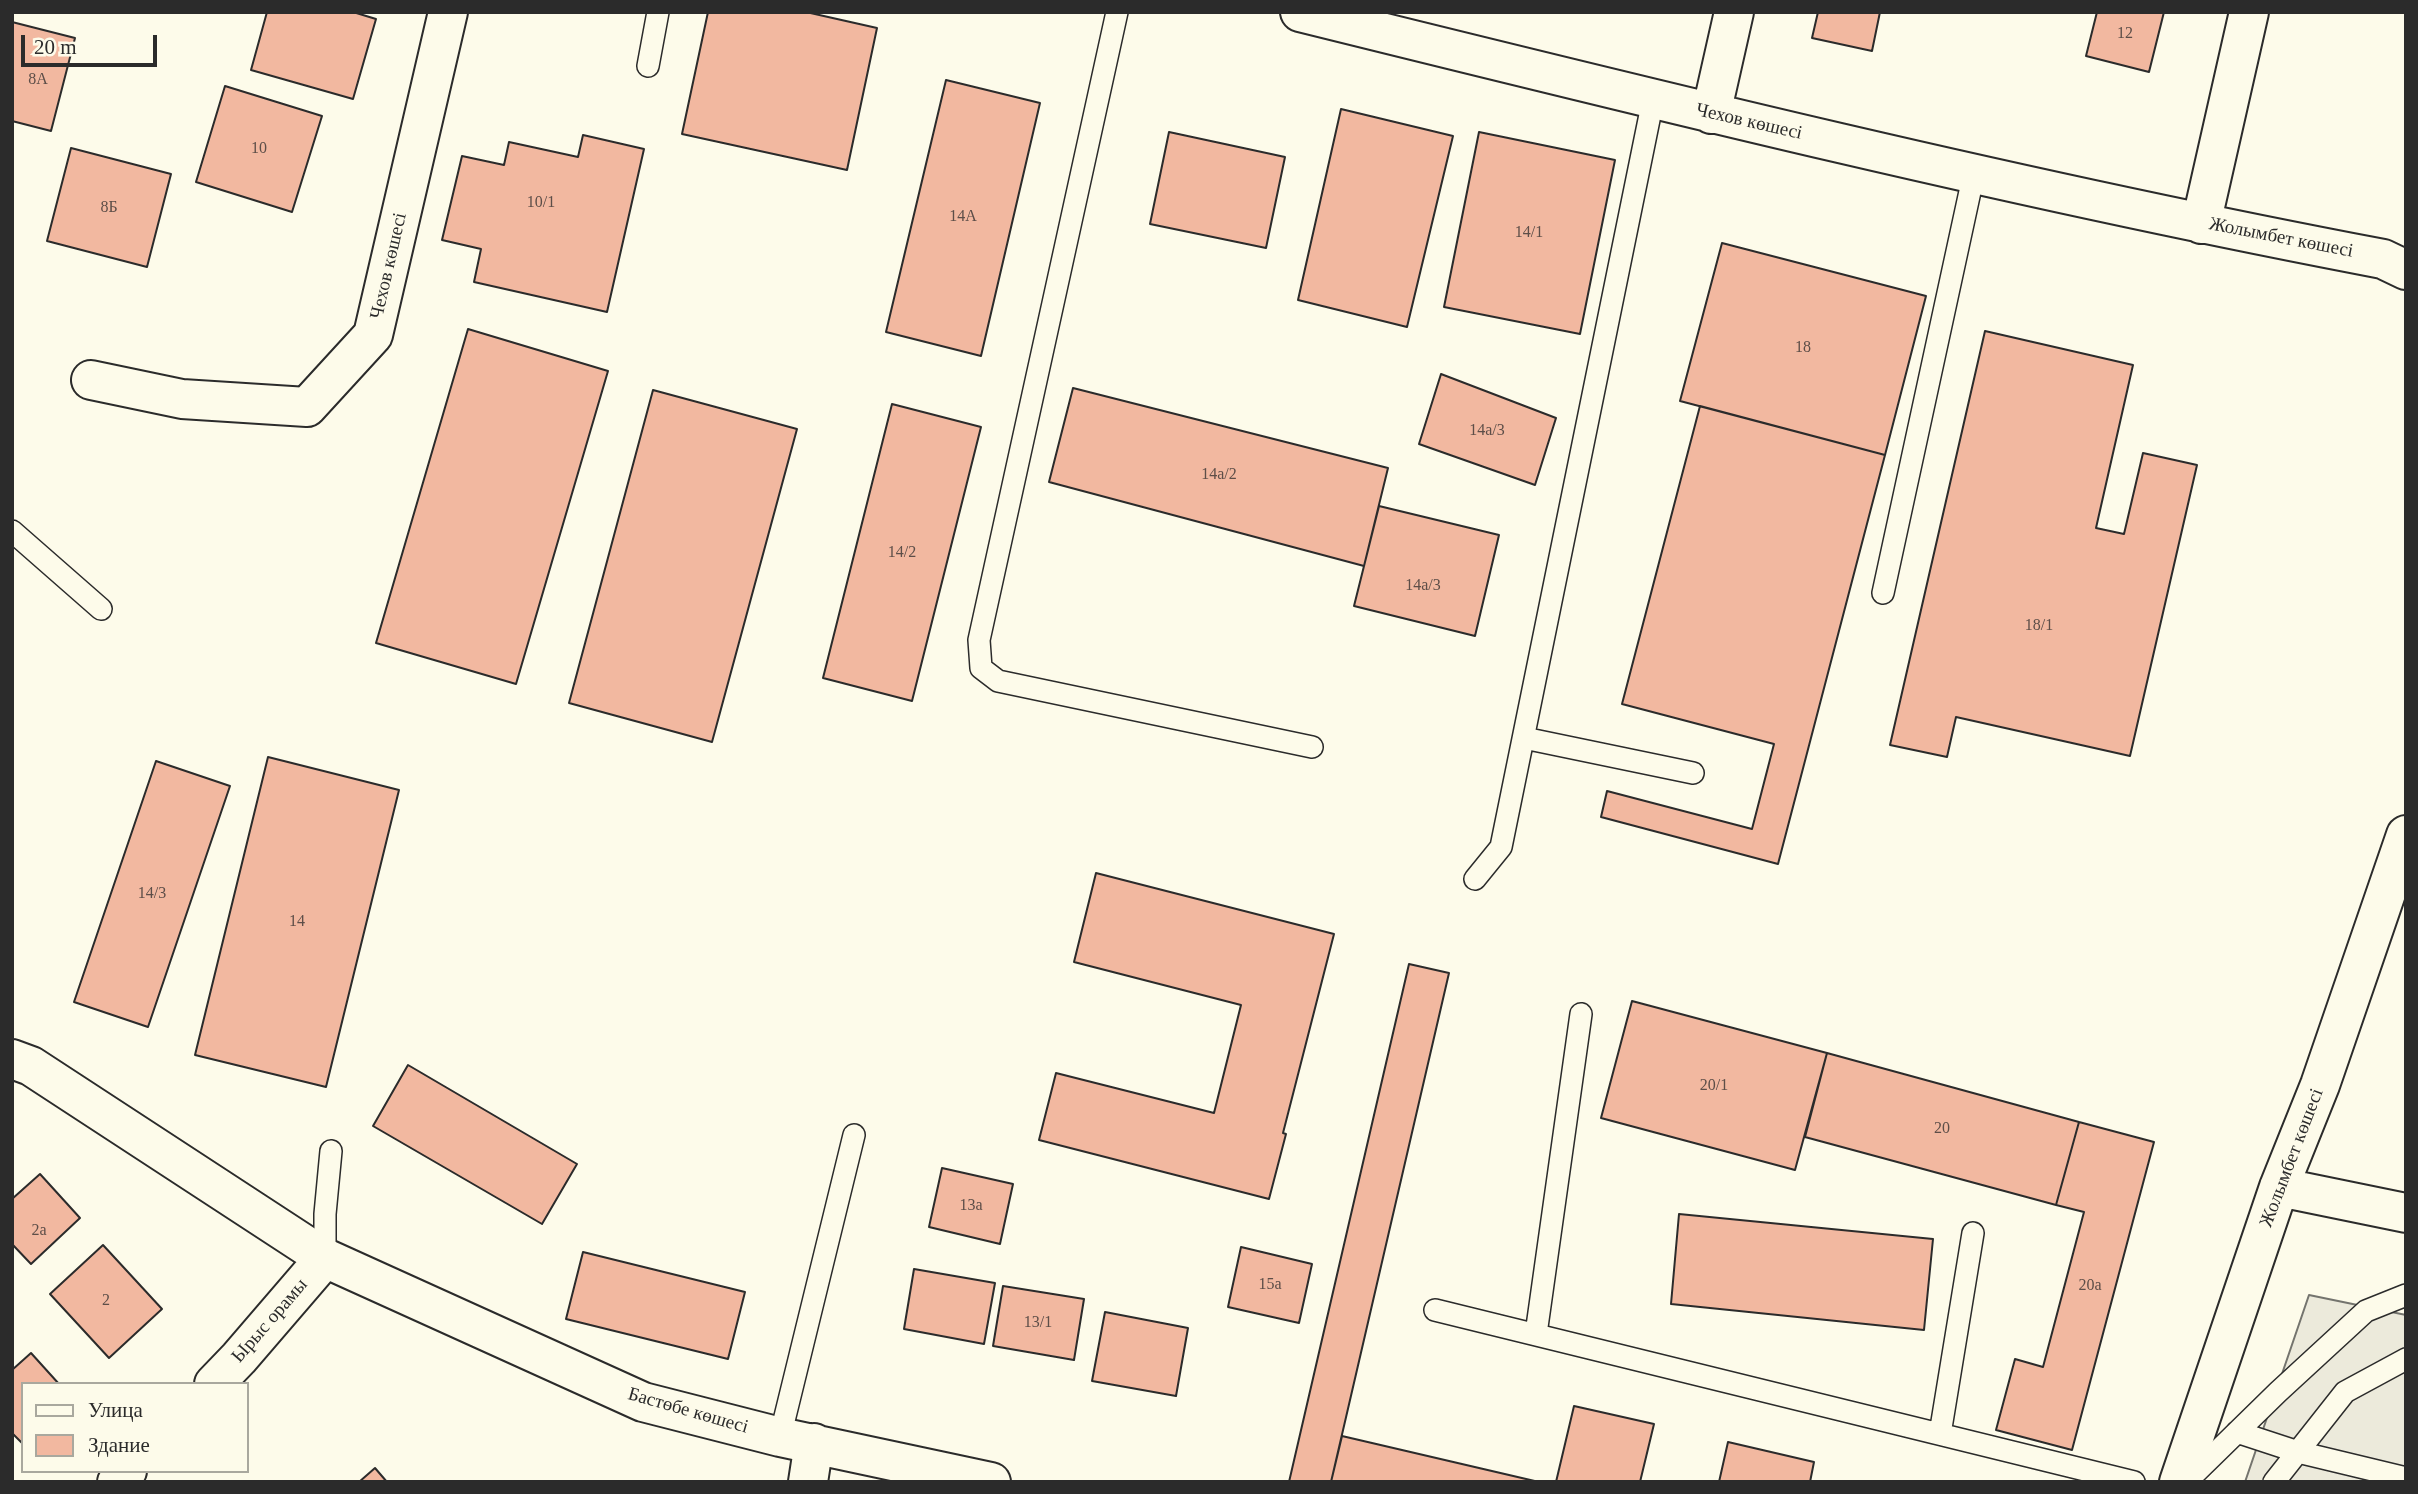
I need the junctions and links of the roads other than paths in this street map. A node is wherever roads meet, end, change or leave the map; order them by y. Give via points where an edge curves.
1 (447, 12) edge
2 (658, 12) edge
3 (1117, 12) edge
4 (1300, 12) edge
5 (1734, 12) edge
6 (2249, 12) edge
7 (648, 66) dead end
8 (1653, 100) junction
9 (1710, 114) junction
10 (1974, 173) junction
11 (2201, 224) junction
12 (2406, 270) edge
13 (92, 380) dead end
14 (12, 531) edge
15 (1883, 593) dead end
16 (101, 609) dead end
17 (1524, 738) junction
18 (1312, 747) dead end
19 (1693, 773) dead end
20 (2406, 835) edge
21 (1475, 879) dead end
22 (1581, 1014) dead end
23 (12, 1059) edge
24 (854, 1135) dead end
25 (331, 1151) dead end
26 (2279, 1187) junction
27 (2406, 1213) edge
28 (1973, 1233) dead end
29 (325, 1258) junction
30 (2406, 1295) edge
31 (1435, 1310) dead end
32 (1536, 1335) junction
33 (2406, 1359) edge
34 (216, 1382) edge
35 (2236, 1432) junction
36 (1940, 1434) junction
37 (797, 1440) junction
38 (2298, 1451) junction
39 (2406, 1478) edge
40 (808, 1482) edge
41 (991, 1482) edge
42 (2134, 1482) edge
43 (2179, 1482) edge
44 (2186, 1482) edge
45 (2274, 1482) edge

1 - 13 street, Чехов көшесі via 373,335 307,407 182,398
2 - 7 lane
3 - 18 lane via 979,640 981,668 998,681
4 - 8 street, Чехов көшесі
5 - 9 street
6 - 11 street, Жолымбет көшесі
8 - 9 street, Чехов көшесі
8 - 17 lane
9 - 10 street, Чехов көшесі
10 - 11 street, Чехов көшесі
10 - 15 lane
11 - 12 street, Жолымбет көшесі via 2383,259
14 - 16 lane
17 - 19 lane
17 - 21 lane via 1502,847
20 - 26 street, Жолымбет көшесі via 2320,1085
22 - 32 lane
23 - 29 street, Бастөбе көшесі via 31,1066
24 - 37 lane
25 - 29 lane
26 - 27 street
26 - 43 street, Жолымбет көшесі
28 - 36 lane
29 - 34 street, Ырыс орамы
29 - 37 street, Бастөбе көшесі via 643,1402
30 - 35 lane via 2366,1311
31 - 32 lane
32 - 36 lane
33 - 38 lane via 2345,1392
35 - 38 lane
35 - 44 lane
36 - 42 lane
37 - 40 street
37 - 41 street, Бастөбе көшесі
38 - 39 lane
38 - 45 lane

